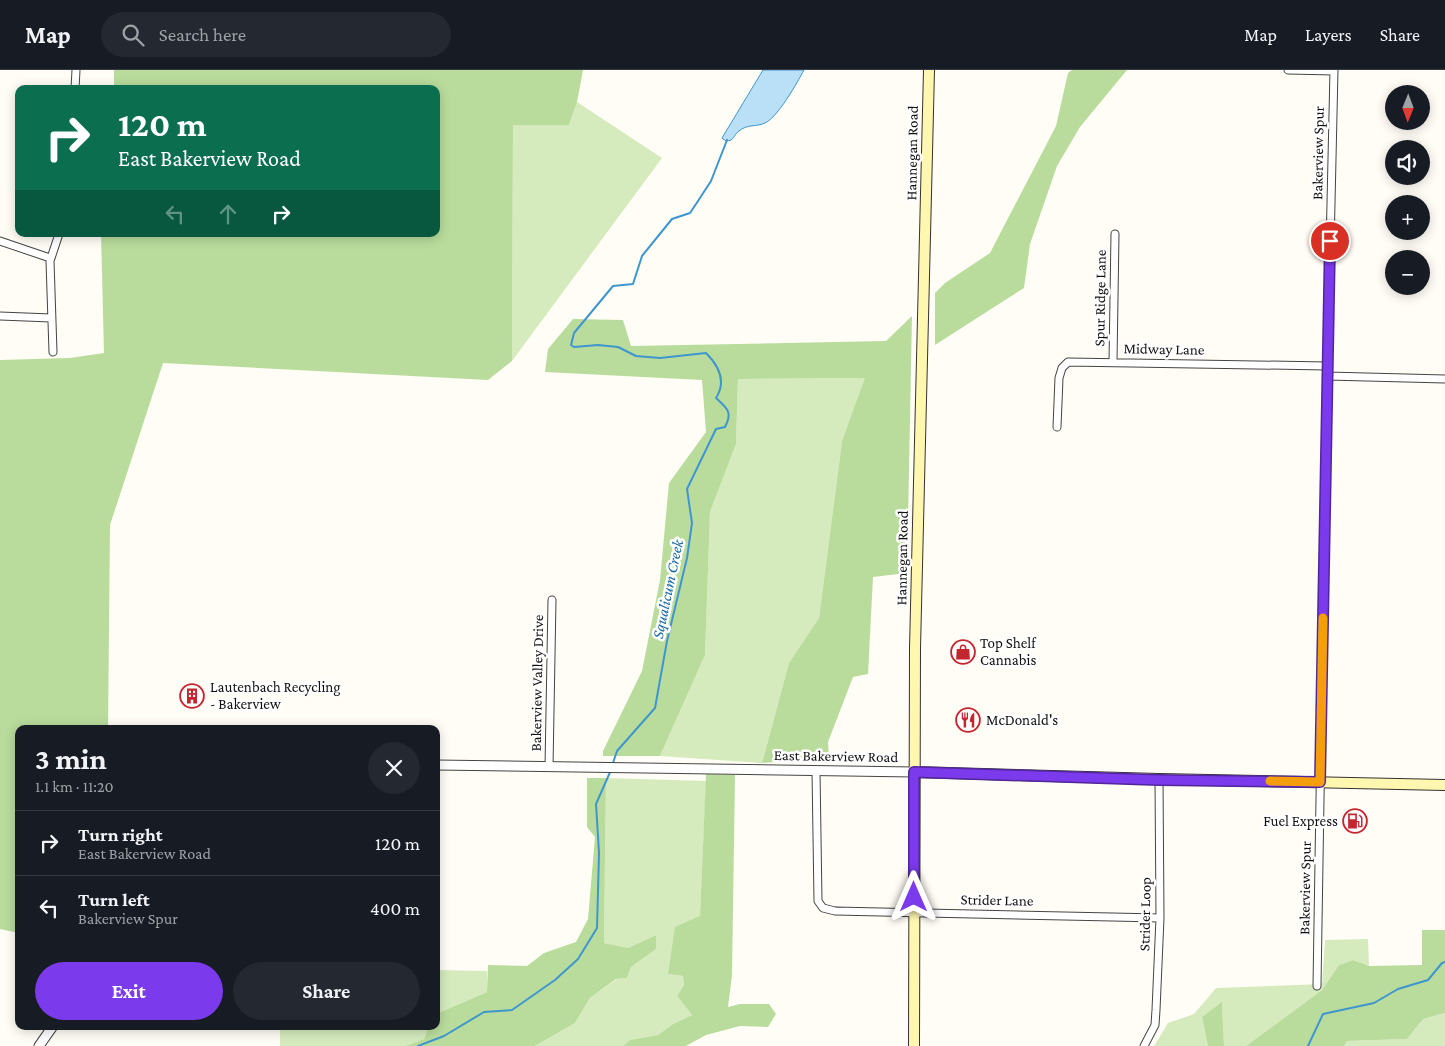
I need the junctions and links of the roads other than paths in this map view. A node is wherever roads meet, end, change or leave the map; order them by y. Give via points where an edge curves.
1 (76, 70) edge
2 (929, 70) edge
3 (1288, 70) edge
4 (1334, 70) edge
5 (75, 85) edge
6 (1114, 234) dead end
7 (58, 237) edge
8 (0, 241) edge
9 (50, 258) junction
10 (0, 316) edge
11 (51, 318) junction
12 (53, 352) dead end
13 (1113, 362) junction
14 (1327, 366) junction
15 (1327, 376) junction
16 (1445, 379) edge
17 (1057, 427) dead end
18 (552, 600) dead end
19 (440, 765) edge
20 (549, 767) junction
21 (816, 771) junction
22 (914, 772) junction
23 (1159, 780) junction
24 (1320, 782) junction
25 (1445, 785) edge
26 (914, 912) junction
27 (1160, 918) junction
28 (1317, 986) dead end
29 (50, 1030) edge
30 (39, 1046) edge
31 (914, 1046) edge
32 (1144, 1046) edge

1 - 5 street
2 - 22 main road, Hannegan Road
3 - 4 street
4 - 14 street, Bakerview Spur
6 - 13 street, Spur Ridge Lane
7 - 9 street
8 - 9 street
9 - 11 street
10 - 11 street
11 - 12 street
13 - 14 street, Midway Lane
13 - 17 street, Midway Lane via 1068,362 1062,368
14 - 15 street, Bakerview Spur
15 - 16 street
15 - 24 street, Bakerview Spur
18 - 20 street, Bakerview Valley Drive
19 - 20 street, East Bakerview Road
20 - 21 street, East Bakerview Road
21 - 22 street, East Bakerview Road
21 - 26 street, Strider Lane via 819,905 836,911
22 - 23 main road, East Bakerview Road
22 - 26 main road, Hannegan Road
23 - 24 main road, East Bakerview Road
23 - 27 street, Strider Loop
24 - 25 main road, East Bakerview Road
24 - 28 street, Bakerview Spur
26 - 27 street, Strider Lane
26 - 31 main road, Hannegan Road
27 - 32 street, Strider Loop via 1156,1010 1154,1025
29 - 30 street

